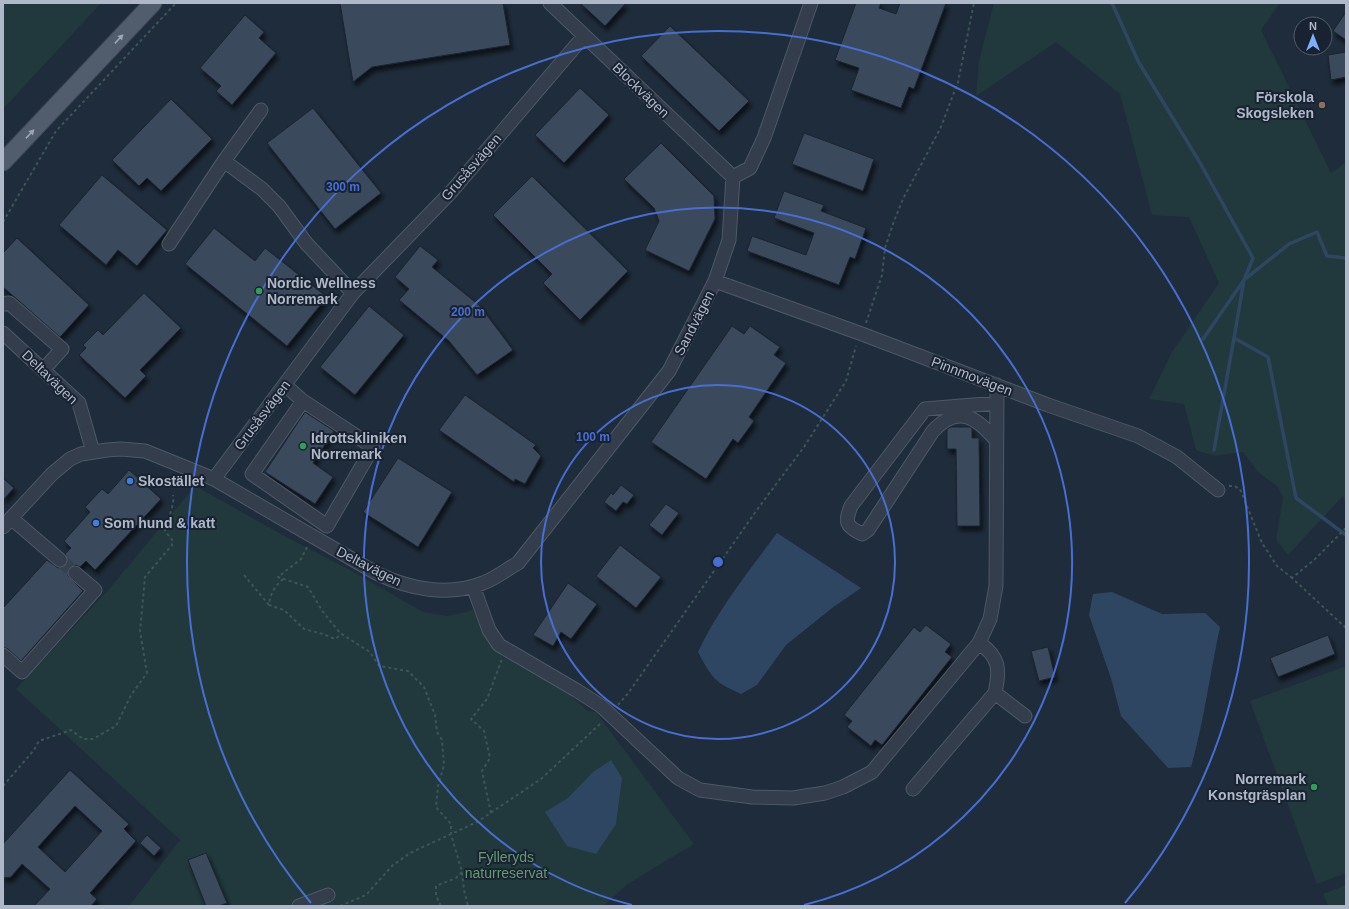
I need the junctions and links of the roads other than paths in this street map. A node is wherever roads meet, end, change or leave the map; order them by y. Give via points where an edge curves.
1 (137, 3) edge
2 (153, 3) edge
3 (550, 3) edge
4 (811, 3) edge
5 (584, 36) junction
6 (261, 110) dead end
7 (3, 145) edge
8 (224, 161) junction
9 (3, 162) edge
10 (733, 177) junction
11 (169, 244) dead end
12 (716, 281) junction
13 (352, 293) junction
14 (3, 304) edge
15 (3, 333) edge
16 (44, 370) junction
17 (285, 385) junction
18 (997, 385) junction
19 (303, 401) junction
20 (997, 403) junction
21 (996, 440) junction
22 (93, 452) junction
23 (214, 479) junction
24 (1218, 490) road end
25 (7, 523) edge
26 (60, 560) tunnel mouth
27 (75, 573) tunnel mouth
28 (473, 586) junction
29 (979, 643) junction
30 (3, 655) edge
31 (995, 693) junction
32 (1025, 716) dead end
33 (913, 789) dead end
34 (328, 895) dead end
35 (299, 906) edge

1 - 7 main road
9 -> 2 main road
3 - 5 street, Blockvägen
4 - 10 street via 764,138 750,168
5 - 10 street, Blockvägen
5 - 13 street, Grusåsvägen via 450,192
6 - 8 street
8 - 11 street
8 - 13 street via 262,189 279,206 306,243
10 - 12 street, Sandvägen via 729,240
12 - 18 street, Pinnmovägen
12 - 28 street, Sandvägen via 669,371 522,558 485,583
13 - 17 street, Grusåsvägen
14 - 16 street via 9,303 62,349
15 - 16 street, Deltavägen
16 - 22 street, Deltavägen via 79,403
17 - 19 street
17 - 23 street, Grusåsvägen
18 - 20 street
18 - 24 street, Pinnmovägen via 1138,436 1177,457
19 - 19 street via 373,447 327,526 252,474
20 - 21 street
20 - 21 street via 925,409 851,506 846,518 848,524 852,530 862,534 868,530 933,431 943,420 957,416 972,418 983,425
21 - 29 street via 996,586 990,619
22 - 23 street, Deltavägen via 121,449 145,452
22 - 25 street, Deltavägen via 70,459 52,474
23 - 28 street, Deltavägen via 396,583 434,591
25 - 26 street
27 - 30 street via 95,590 22,672
28 - 29 street via 489,630 499,645 576,690 610,714 678,778 700,790 752,797 793,798 825,793 872,772
29 - 31 street via 990,650 995,659 999,674
31 - 32 street
31 - 33 street
34 - 35 street

